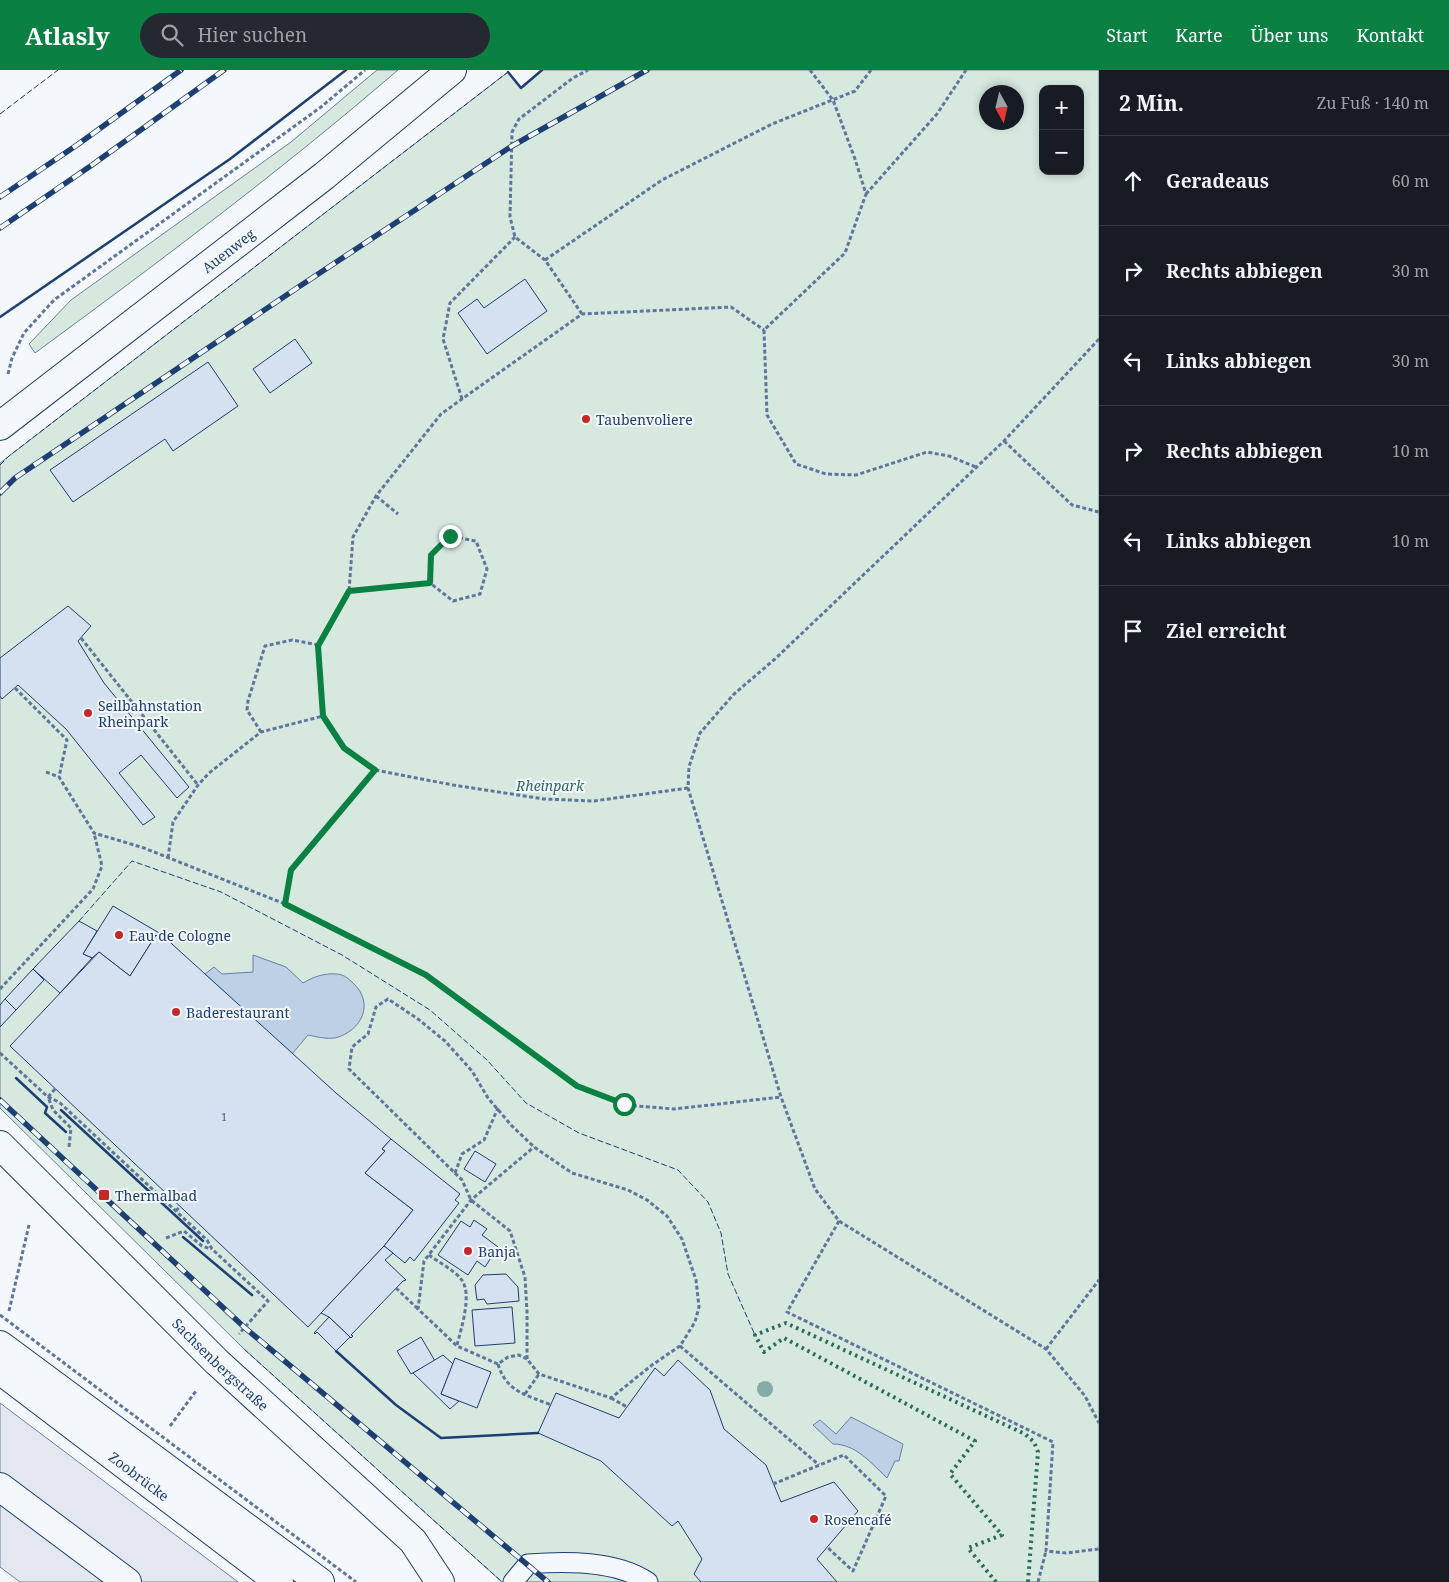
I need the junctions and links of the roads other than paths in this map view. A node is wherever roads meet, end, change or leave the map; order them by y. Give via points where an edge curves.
1 (452, 70) edge
2 (0, 426) edge
3 (0, 1145) edge
4 (0, 1354) edge
5 (0, 1487) edge
6 (127, 1582) edge
7 (279, 1582) edge
8 (320, 1582) edge
9 (440, 1582) edge
10 (513, 1582) edge
11 (648, 1582) edge

1 - 2 main road, Auenweg via 324,176
3 - 9 main road, Sachsenbergstraße via 217,1362 413,1541
4 - 7 main road, Zoobrücke
4 - 8 main road via 149,1455
5 - 6 main road
10 - 11 lane via 528,1564 582,1562 619,1570

